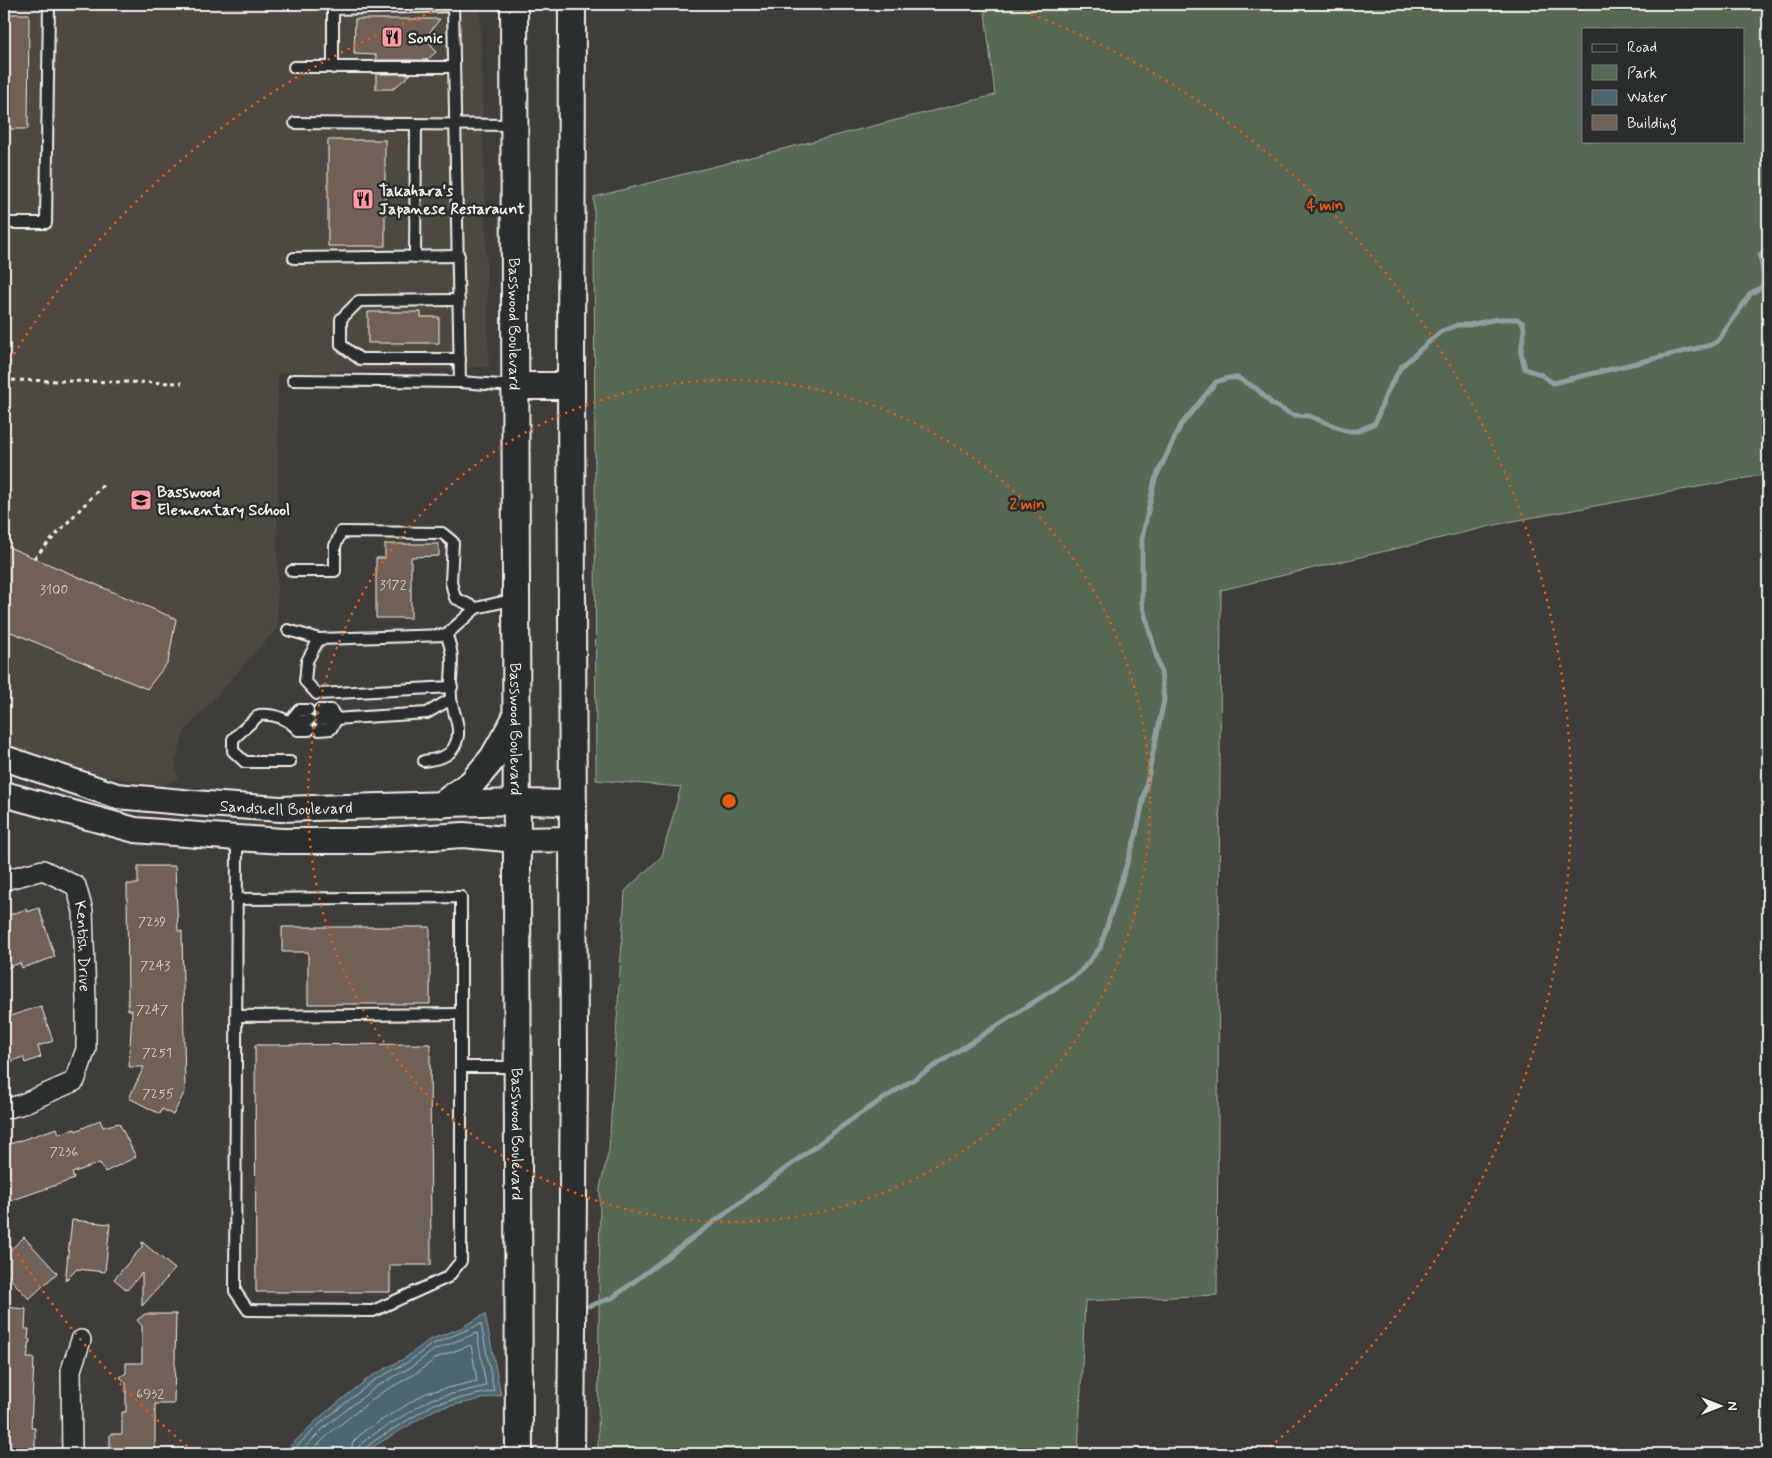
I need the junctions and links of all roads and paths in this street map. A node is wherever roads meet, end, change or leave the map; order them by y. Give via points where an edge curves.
1 (49, 4) edge
2 (514, 4) edge
3 (572, 4) edge
4 (453, 5) edge
5 (294, 67) dead end
6 (453, 67) junction
7 (333, 68) junction
8 (295, 124) dead end
9 (416, 124) junction
10 (457, 125) junction
11 (514, 125) junction
12 (4, 223) edge
13 (415, 256) junction
14 (459, 256) junction
15 (294, 258) dead end
16 (459, 300) junction
17 (460, 359) junction
18 (4, 380) edge
19 (293, 380) dead end
20 (460, 382) junction
21 (182, 383) dead end
22 (515, 386) junction
23 (571, 386) junction
24 (105, 484) dead end
25 (34, 558) dead end
26 (292, 571) dead end
27 (516, 599) junction
28 (476, 608) junction
29 (288, 630) dead end
30 (446, 634) junction
31 (319, 639) junction
32 (452, 687) junction
33 (451, 699) junction
34 (516, 718) junction
35 (314, 720) junction
36 (290, 721) junction
37 (4, 758) edge
38 (424, 761) dead end
39 (290, 762) dead end
40 (4, 794) edge
41 (516, 802) junction
42 (574, 803) junction
43 (443, 804) junction
44 (236, 838) junction
45 (574, 838) junction
46 (516, 840) junction
47 (4, 880) edge
48 (236, 899) junction
49 (461, 1014) junction
50 (236, 1016) junction
51 (461, 1067) junction
52 (517, 1068) junction
53 (4, 1109) edge
54 (81, 1340) dead end
55 (72, 1454) edge
56 (519, 1454) edge
57 (570, 1454) edge

1 - 12 lane via 46,223
2 - 11 main road, Basswood Boulevard
3 - 23 main road
4 - 6 lane
4 - 7 lane via 333,9
5 - 7 lane
6 - 7 lane
6 - 10 lane
8 - 9 lane
9 - 10 lane
9 - 13 lane
10 - 11 lane
10 - 14 lane
11 - 22 main road, Basswood Boulevard
13 - 14 lane
13 - 15 lane
14 - 16 lane
16 - 17 lane
16 - 17 lane via 359,301 341,319 341,344 360,359
17 - 20 lane
18 - 21 path
19 - 20 lane
20 - 22 lane
22 - 23 main road
22 - 27 main road, Basswood Boulevard
23 - 42 main road
24 - 25 path
26 - 28 lane via 335,571 336,546 341,532 442,534 453,542 451,574 455,598
27 - 28 lane
27 - 34 main road, Basswood Boulevard
28 - 30 lane
29 - 31 lane
30 - 31 lane
30 - 32 lane via 452,647
31 - 32 lane via 307,661 305,681 317,694
32 - 33 lane
33 - 35 lane via 428,713
33 - 38 lane via 458,725 454,747 444,758
34 - 41 main road, Basswood Boulevard
34 - 43 main road via 493,758 472,783
35 - 36 lane via 298,730
35 - 36 lane via 299,710
36 - 39 lane via 272,714 259,715 233,740 233,751 245,762
37 - 43 street, Sandshell Boulevard via 117,796 280,809
40 - 44 street, Sandshell Boulevard via 135,830
41 - 42 street, Sandshell Boulevard
41 - 43 street, Sandshell Boulevard
41 - 46 main road, Basswood Boulevard
42 - 45 main road
44 - 46 street, Sandshell Boulevard via 369,840 464,835
44 - 48 lane
45 - 46 street, Sandshell Boulevard
45 - 57 main road
46 - 52 main road, Basswood Boulevard
47 - 53 street, Kentish Drive via 43,870 76,886 83,911 86,1010 86,1049 75,1081
48 - 49 lane via 461,897
48 - 50 lane
49 - 50 lane
49 - 51 lane
50 - 51 lane via 235,1291 248,1310 373,1311 448,1277 461,1261
51 - 52 lane
52 - 56 main road, Basswood Boulevard
54 - 55 street via 71,1370

